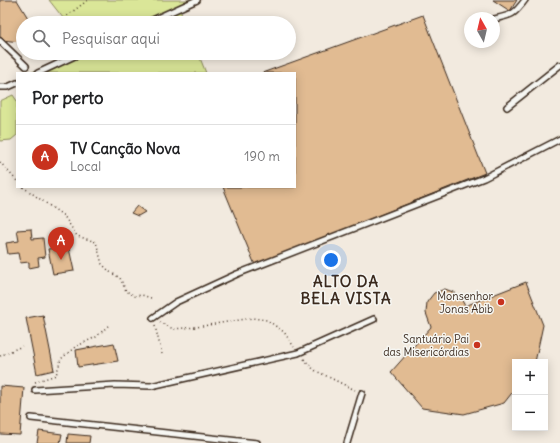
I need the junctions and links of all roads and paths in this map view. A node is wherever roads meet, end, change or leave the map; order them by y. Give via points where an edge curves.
1 (88, 0) edge
2 (197, 0) edge
3 (525, 0) edge
4 (67, 16) edge
5 (162, 16) edge
6 (500, 18) edge
7 (0, 41) edge
8 (16, 56) edge
9 (20, 60) edge
10 (66, 60) edge
11 (560, 65) edge
12 (26, 66) dead end
13 (40, 72) edge
14 (16, 83) edge
15 (0, 87) edge
16 (507, 107) dead end
17 (560, 140) edge
18 (0, 162) edge
19 (16, 180) edge
20 (24, 188) edge
21 (151, 298) dead end
22 (153, 318) junction
23 (374, 319) dead end
24 (109, 325) dead end
25 (22, 346) dead end
26 (298, 353) junction
27 (162, 354) dead end
28 (0, 356) edge
29 (34, 383) dead end
30 (35, 390) dead end
31 (362, 394) joint
32 (31, 418) dead end
33 (257, 443) edge
34 (347, 443) edge

1 - 4 path
2 - 5 lane
3 - 6 lane via 512,15
7 - 8 lane
9 - 12 lane
10 - 13 lane
11 - 16 lane
14 - 15 lane via 8,87
17 - 22 lane via 484,178 237,274 176,302
18 - 19 path
20 - 21 path via 64,216 77,236 96,242 102,264 120,278 126,291 135,296
22 - 26 path via 173,328 252,318 267,320 284,332
22 - 27 path
23 - 26 lane
24 - 29 path via 96,337 75,347 61,359 56,375
25 - 28 path
26 - 30 lane via 151,386 115,385
26 - 31 path via 314,370
31 - 34 lane
32 - 33 lane

